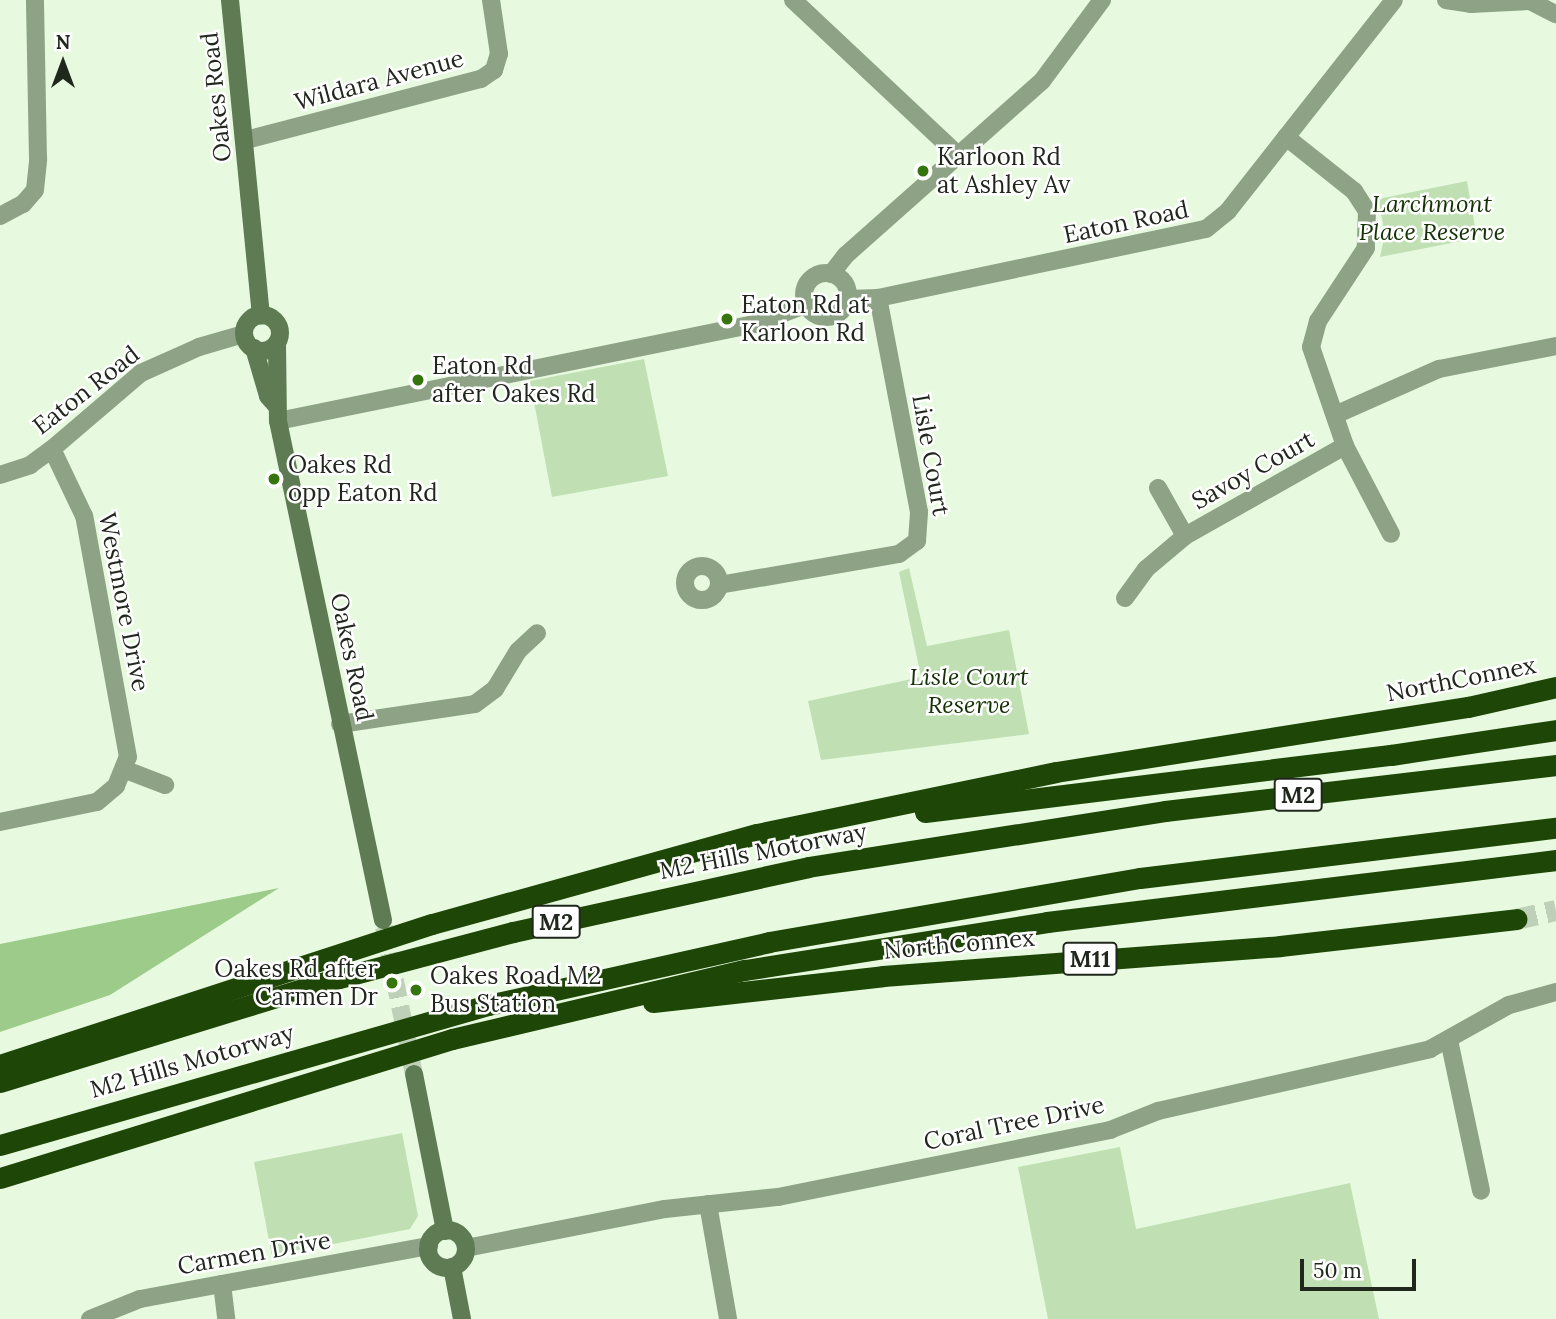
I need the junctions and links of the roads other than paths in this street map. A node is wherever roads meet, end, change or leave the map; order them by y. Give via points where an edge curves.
1 (35, 0) edge
2 (230, 0) edge
3 (491, 0) edge
4 (793, 0) edge
5 (1102, 0) edge
6 (1394, 0) edge
7 (1446, 0) edge
8 (1556, 14) edge
9 (1286, 137) junction
10 (246, 140) junction
11 (958, 155) junction
12 (0, 216) edge
13 (831, 274) junction
14 (878, 298) junction
15 (848, 299) junction
16 (805, 304) junction
17 (261, 315) junction
18 (249, 341) junction
19 (276, 343) junction
20 (1556, 346) edge
21 (276, 412) junction
22 (1335, 415) junction
23 (1345, 446) junction
24 (52, 449) junction
25 (0, 475) edge
26 (1158, 488) dead end
27 (1391, 534) dead end
28 (1185, 536) junction
29 (719, 585) dead end
30 (1125, 598) dead end
31 (537, 633) dead end
32 (1556, 687) edge
33 (340, 724) junction
34 (1556, 730) edge
35 (1556, 765) edge
36 (126, 770) junction
37 (164, 785) dead end
38 (0, 822) edge
39 (1556, 828) edge
40 (757, 834) junction
41 (1556, 860) edge
42 (1516, 919) tunnel mouth
43 (383, 920) tunnel mouth
44 (1556, 992) edge
45 (452, 1039) junction
46 (1449, 1040) junction
47 (0, 1065) edge
48 (414, 1074) tunnel mouth
49 (0, 1082) edge
50 (0, 1145) edge
51 (0, 1178) edge
52 (1481, 1191) dead end
53 (708, 1204) junction
54 (444, 1231) junction
55 (429, 1246) junction
56 (466, 1248) junction
57 (452, 1267) junction
58 (222, 1284) junction
59 (90, 1319) edge
60 (226, 1319) edge
61 (462, 1319) edge
62 (728, 1319) edge

1 - 12 street via 35,190 23,204
2 - 10 main road, Oakes Road
3 - 10 street, Wildara Avenue via 499,54 494,70 481,79
4 - 11 street
5 - 11 street via 1057,65
6 - 9 street, Eaton Road
7 - 8 street via 1471,4 1530,1
9 - 14 street, Eaton Road via 1228,211 1206,229
9 - 22 street via 1354,191 1370,223 1361,260 1312,337 1316,370
10 - 17 main road, Oakes Road
11 - 13 street via 846,255
13 - 15 street via 846,286
13 - 16 street via 811,278 804,290
14 - 15 street, Eaton Road
14 - 29 street, Lisle Court via 919,512 917,541 899,554
15 - 16 street via 841,312 828,318 815,315
16 - 21 street via 755,324
17 - 18 main road via 247,323
17 - 19 main road via 276,322
18 - 19 main road via 265,350
18 - 21 main road, Oakes Road
18 - 24 street, Eaton Road via 199,347 141,373
19 - 21 main road, Oakes Road
20 - 22 street via 1439,369
21 - 33 main road, Oakes Road
22 - 23 street
23 - 27 street
23 - 28 street, Savoy Court
24 - 25 street, Eaton Road via 30,465
24 - 36 street, Westmore Drive via 84,516 127,744
26 - 28 street, Savoy Court
28 - 30 street, Savoy Court via 1146,569
31 - 33 street via 518,651 495,689 475,704
32 - 40 highway, NorthConnex via 1468,707 1056,772
33 - 43 main road, Oakes Road
34 - 40 highway, M2
35 - 49 highway, M2 Hills Motorway / M2 via 1165,811 795,869 526,929 339,978
36 - 37 street
36 - 38 street via 97,802
39 - 50 highway, M2 Hills Motorway via 1140,878 769,942 488,1005
40 - 47 highway, M2 via 432,924
41 - 45 highway via 1047,922 835,954 620,996
42 - 45 highway, NorthConnex / M11 via 1280,946 896,975 664,1000
44 - 46 street, Coral Tree Drive via 1509,1004
45 - 51 highway
46 - 52 street
46 - 53 street, Coral Tree Drive via 1407,1056 1158,1111 1110,1130 778,1196
48 - 54 main road
53 - 56 street, Coral Tree Drive
53 - 62 street
54 - 55 main road
54 - 56 main road via 459,1235
55 - 57 main road via 436,1265
55 - 58 street, Carmen Drive
56 - 57 main road via 463,1259
57 - 61 main road
58 - 59 street, Carmen Drive via 140,1299
58 - 60 street

